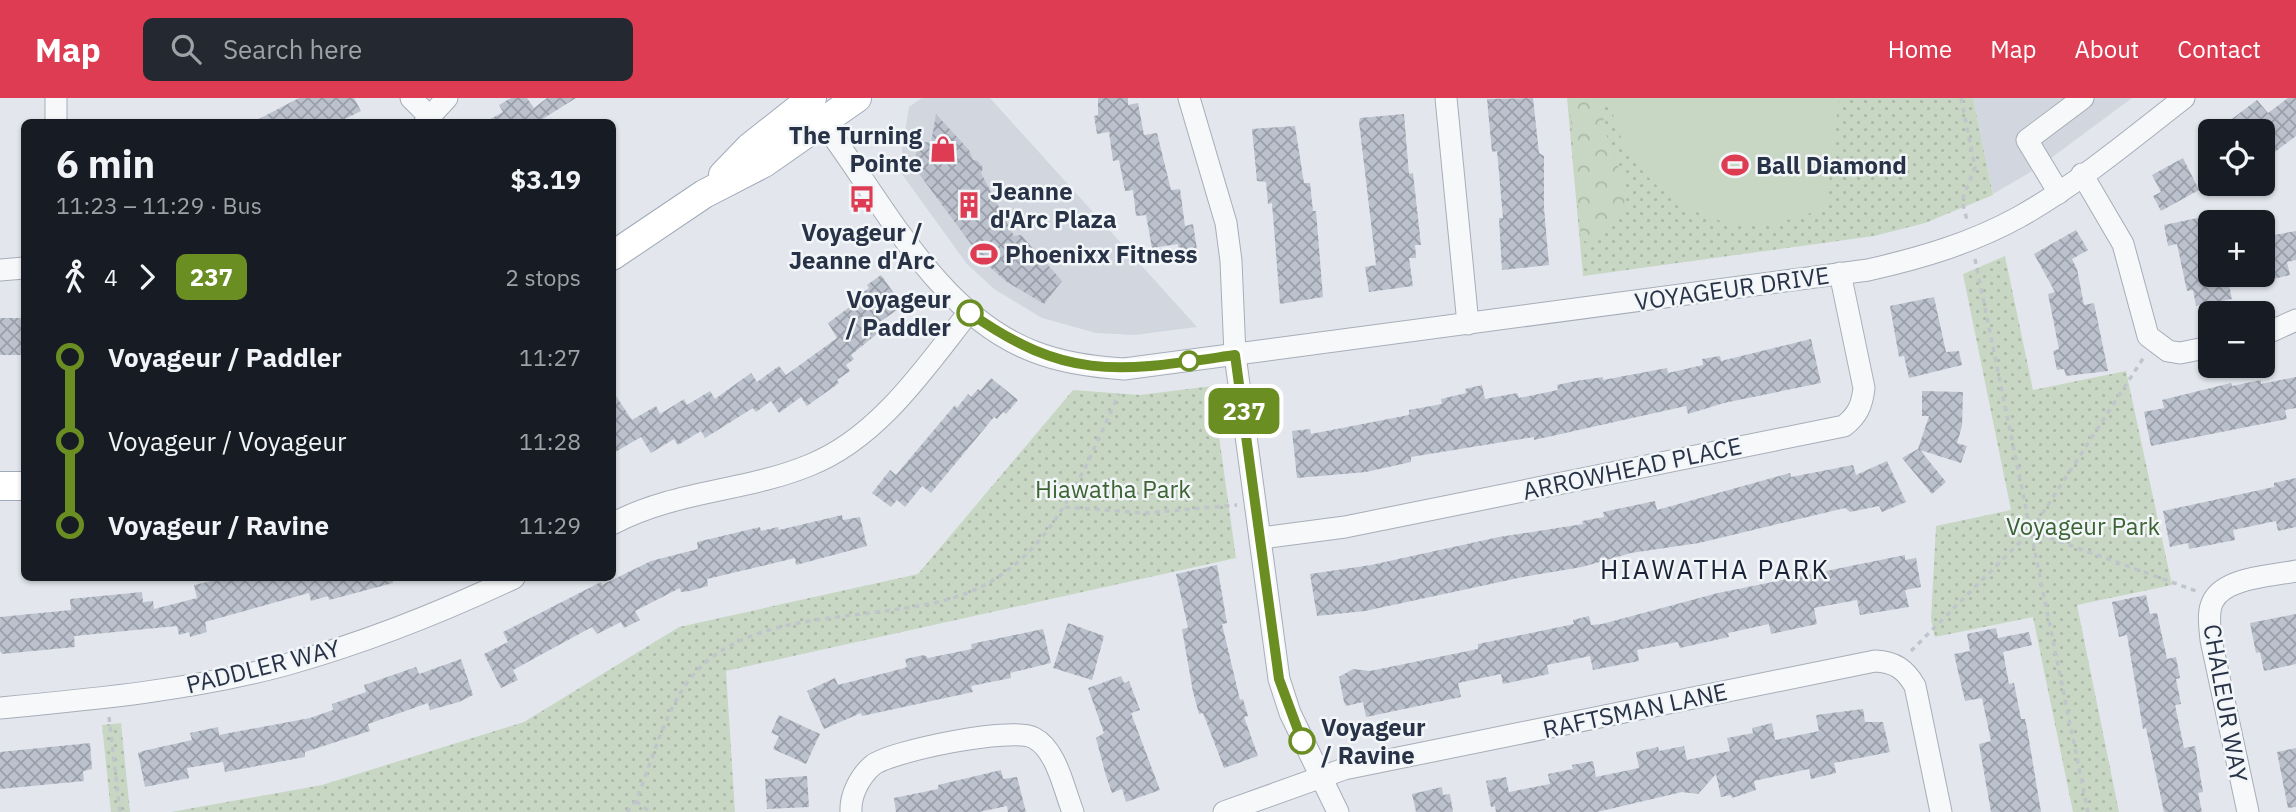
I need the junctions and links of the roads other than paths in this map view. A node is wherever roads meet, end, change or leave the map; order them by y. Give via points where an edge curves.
1 (56, 98) edge
2 (411, 98) edge
3 (447, 98) edge
4 (857, 98) edge
5 (1189, 98) edge
6 (1446, 98) edge
7 (2083, 98) edge
8 (2184, 98) edge
9 (812, 105) edge
10 (56, 119) edge
11 (427, 119) edge
12 (429, 119) edge
13 (2082, 174) junction
14 (2059, 193) junction
15 (616, 253) edge
16 (21, 268) edge
17 (0, 270) edge
18 (1840, 273) junction
19 (969, 312) junction
20 (2296, 320) edge
21 (1468, 324) junction
22 (2275, 330) edge
23 (2198, 349) edge
24 (1235, 355) junction
25 (0, 486) edge
26 (21, 486) edge
27 (616, 522) edge
28 (1261, 538) junction
29 (2296, 570) edge
30 (507, 581) edge
31 (0, 708) edge
32 (1320, 777) junction
33 (851, 812) edge
34 (1073, 812) edge
35 (1224, 812) edge
36 (1338, 812) edge
37 (1941, 812) edge
38 (2248, 812) edge

1 - 10 street
2 - 11 street
3 - 12 street
4 - 9 main road
5 - 24 street via 1226,223
6 - 21 street
7 - 14 street via 2026,140
8 - 13 street, VOYAGEUR DRIVE
9 - 15 main road via 750,147 704,194
9 - 19 street, VOYAGEUR DRIVE via 916,254
13 - 14 street, VOYAGEUR DRIVE
13 - 23 street via 2123,244 2143,324 2156,344 2180,353
14 - 18 street, VOYAGEUR DRIVE via 1972,239 1910,260
16 - 17 street
18 - 21 street, VOYAGEUR DRIVE
18 - 28 street, ARROWHEAD PLACE via 1864,388 1862,405 1844,426 1345,527
19 - 24 street, VOYAGEUR DRIVE via 1034,352 1099,367 1136,368
19 - 27 street via 885,413 831,455 787,473 668,499
20 - 22 street
21 - 24 street, VOYAGEUR DRIVE
24 - 28 street
25 - 26 main road
28 - 32 street via 1279,679
29 - 38 street, CHALEUR WAY via 2232,584 2213,600 2209,615
30 - 31 street, PADDLER WAY via 424,618 283,665 200,684
32 - 35 street, RAFTSMAN LANE
32 - 36 street
32 - 37 street, RAFTSMAN LANE via 1875,661 1898,666 1915,686
33 - 34 street via 854,791 884,759 1012,733 1034,737 1045,748

